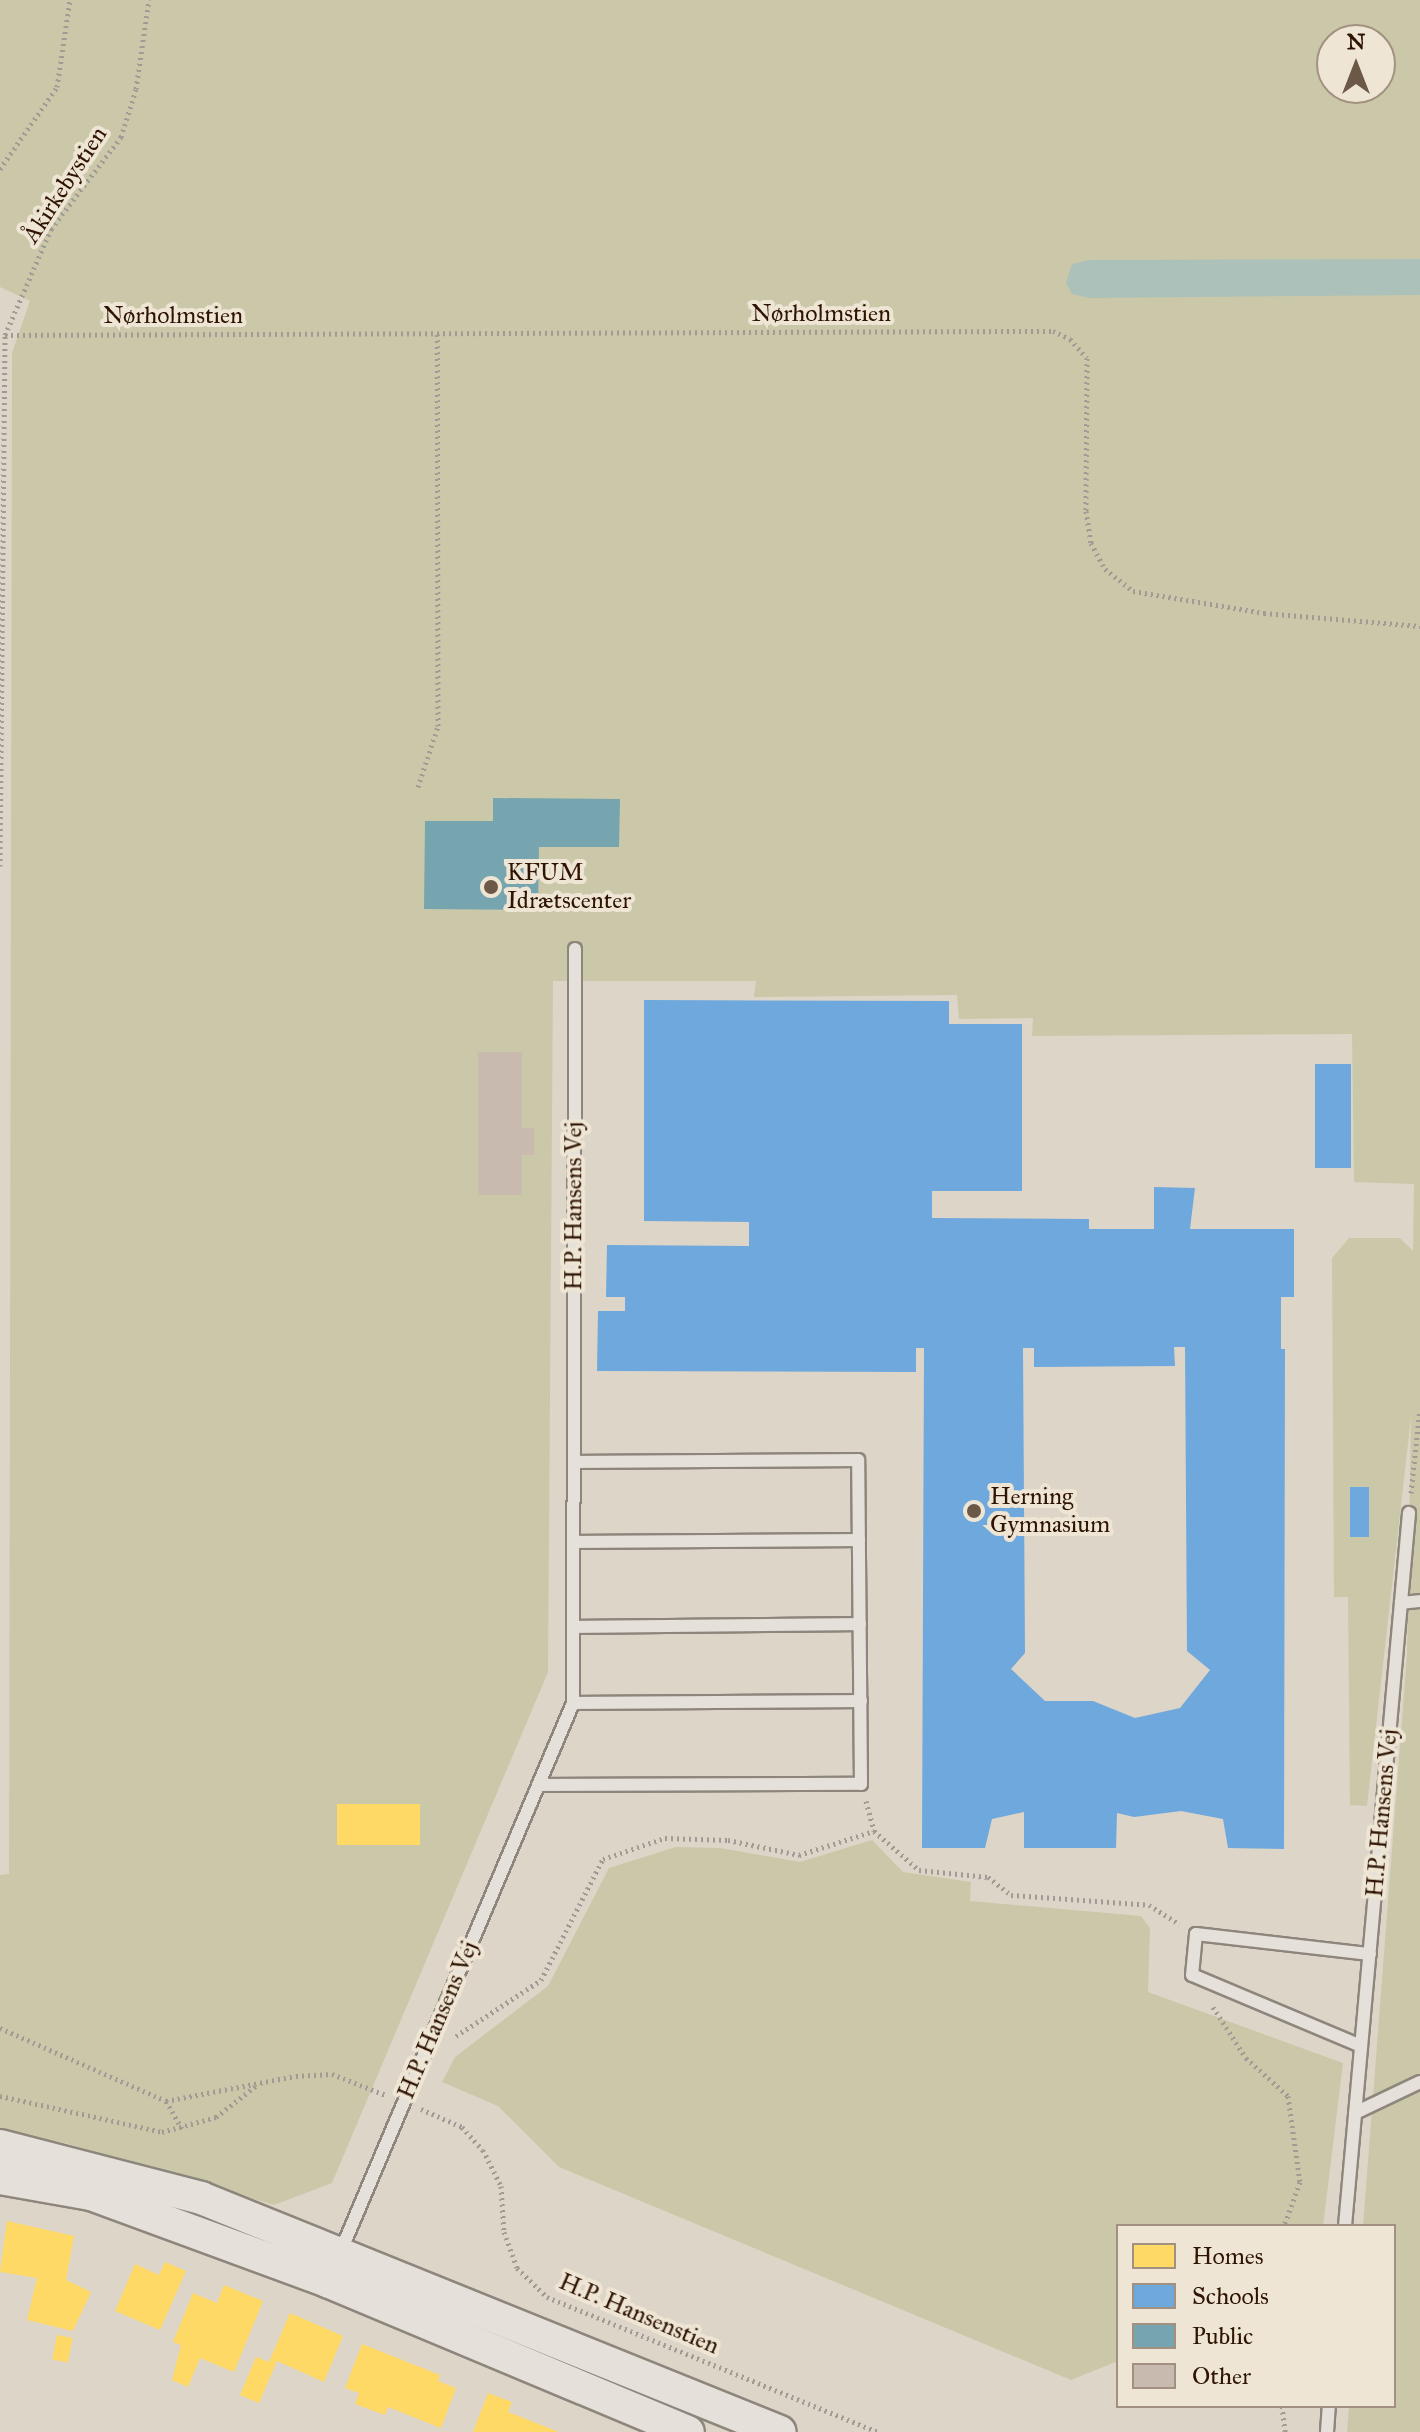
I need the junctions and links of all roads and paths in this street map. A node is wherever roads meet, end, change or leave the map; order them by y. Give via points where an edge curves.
1 (70, 0) edge
2 (149, 0) edge
3 (0, 169) edge
4 (437, 333) junction
5 (5, 335) junction
6 (1, 488) edge
7 (1420, 626) edge
8 (418, 787) dead end
9 (0, 866) edge
10 (575, 949) dead end
11 (1420, 1409) edge
12 (574, 1462) junction
13 (1409, 1513) joint
14 (859, 1540) junction
15 (573, 1542) junction
16 (1406, 1544) junction
17 (1420, 1544) edge
18 (1420, 1601) edge
19 (1401, 1603) junction
20 (860, 1624) junction
21 (573, 1627) junction
22 (861, 1701) junction
23 (573, 1703) junction
24 (538, 1785) junction
25 (1196, 1934) junction
26 (1370, 1954) junction
27 (1192, 1975) junction
28 (0, 2028) edge
29 (1361, 2046) junction
30 (422, 2059) junction
31 (1420, 2082) edge
32 (257, 2085) junction
33 (0, 2096) edge
34 (166, 2101) junction
35 (404, 2102) junction
36 (1355, 2113) junction
37 (182, 2129) junction
38 (0, 2146) edge
39 (0, 2178) edge
40 (1285, 2224) edge
41 (1345, 2224) edge
42 (333, 2268) junction
43 (1281, 2408) edge
44 (1329, 2408) edge
45 (688, 2432) edge
46 (780, 2432) edge
47 (877, 2432) edge
48 (1285, 2432) edge
49 (1327, 2432) edge

1 - 3 path via 57,87
2 - 5 path, Åkirkebystien via 136,89 121,137 51,229
4 - 5 path, Nørholmstien
4 - 7 path, Nørholmstien via 1053,331 1070,339 1087,358 1086,511 1091,543 1105,569 1133,591 1178,602
4 - 8 path via 438,726
5 - 6 path, Åkirkebystien
6 - 9 path, Åkirkebystien
10 - 12 lane, H.P. Hansens Vej
11 - 13 path
12 - 14 lane via 858,1460
12 - 15 lane, H.P. Hansens Vej
13 - 16 lane, H.P. Hansens Vej
14 - 15 lane
14 - 20 lane
15 - 21 lane, H.P. Hansens Vej
16 - 17 lane
16 - 19 lane, H.P. Hansens Vej
18 - 19 lane
19 - 26 lane, H.P. Hansens Vej
20 - 21 lane
20 - 22 lane
21 - 23 lane, H.P. Hansens Vej
22 - 23 lane
22 - 24 lane via 861,1784
23 - 24 lane, H.P. Hansens Vej
24 - 30 lane, H.P. Hansens Vej
25 - 26 lane
25 - 27 lane
25 - 30 path via 1149,1905 1011,1895 988,1877 919,1870 874,1831 799,1855 728,1840 665,1838 603,1859 541,1980
26 - 29 lane, H.P. Hansens Vej
27 - 29 lane
27 - 40 path via 1246,2058 1288,2096 1300,2182
28 - 34 path
29 - 36 lane, H.P. Hansens Vej
30 - 35 lane, H.P. Hansens Vej
31 - 36 lane
32 - 34 path, H.P. Hansenstien
32 - 35 path, H.P. Hansenstien via 332,2074
32 - 37 path via 216,2117
33 - 37 path via 63,2106 139,2129
34 - 37 path
35 - 42 lane, H.P. Hansens Vej
35 - 47 path, H.P. Hansenstien via 462,2127 483,2150 501,2186 504,2232 517,2268 547,2297
36 - 41 lane, H.P. Hansens Vej
38 - 42 street via 201,2198
39 - 42 street via 91,2194
42 - 45 street
42 - 46 street
43 - 48 path
44 - 49 lane

